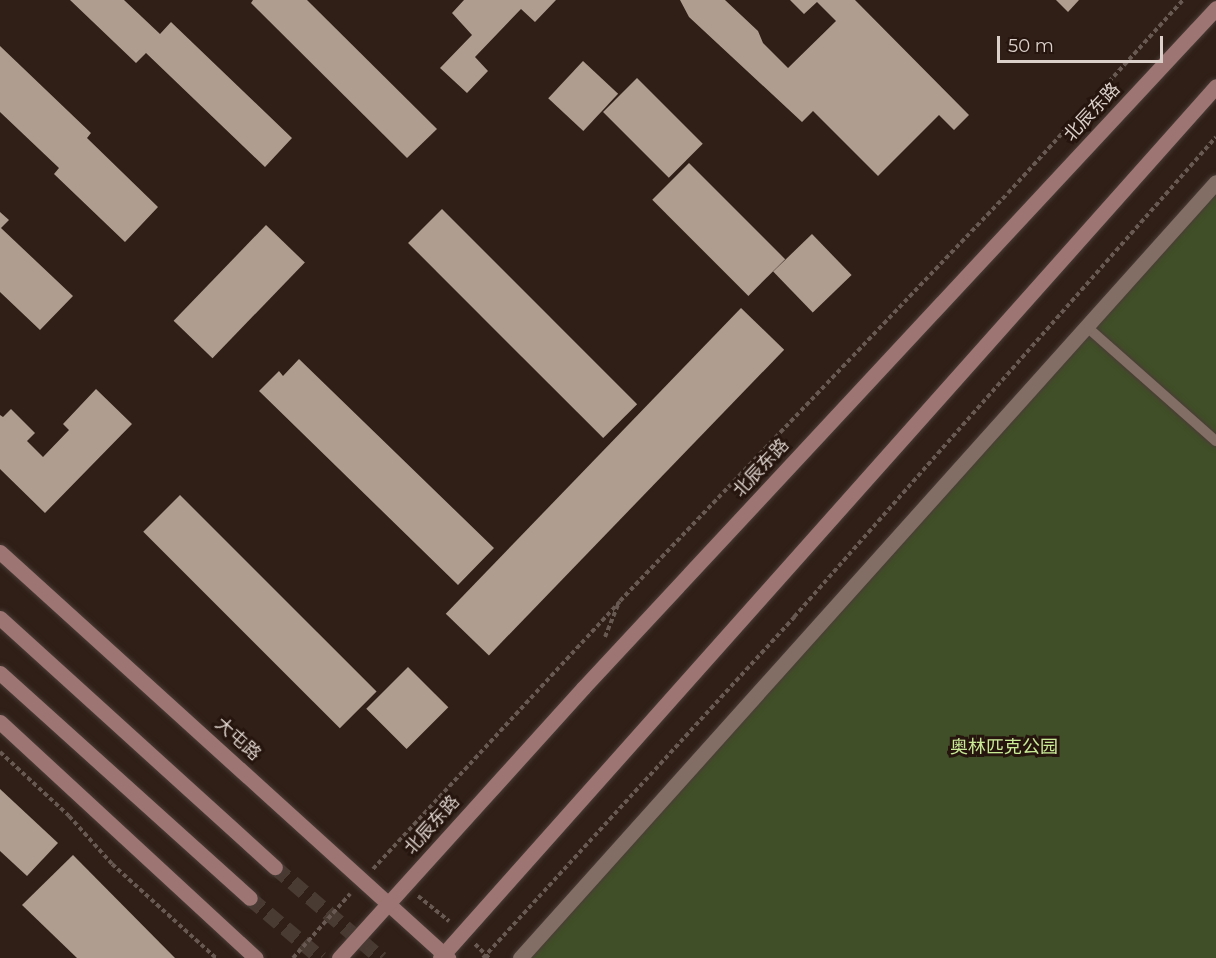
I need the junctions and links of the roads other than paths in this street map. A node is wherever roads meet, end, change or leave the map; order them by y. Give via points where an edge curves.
1 (1216, 8) edge
2 (1216, 86) edge
3 (1216, 182) edge
4 (1087, 327) junction
5 (1216, 441) edge
6 (0, 552) edge
7 (0, 618) edge
8 (0, 673) edge
9 (0, 722) edge
10 (275, 867) tunnel mouth
11 (250, 898) tunnel mouth
12 (388, 902) junction
13 (444, 957) edge
14 (256, 958) edge
15 (339, 958) edge
16 (520, 958) edge

1 - 12 main road, 北辰东路
2 - 13 main road
3 - 4 street
4 - 5 lane
4 - 16 street
6 - 12 main road, 大屯路
7 - 10 main road
8 - 11 main road
9 - 14 main road
12 - 13 main road, 大屯路
12 - 15 main road, 北辰东路

